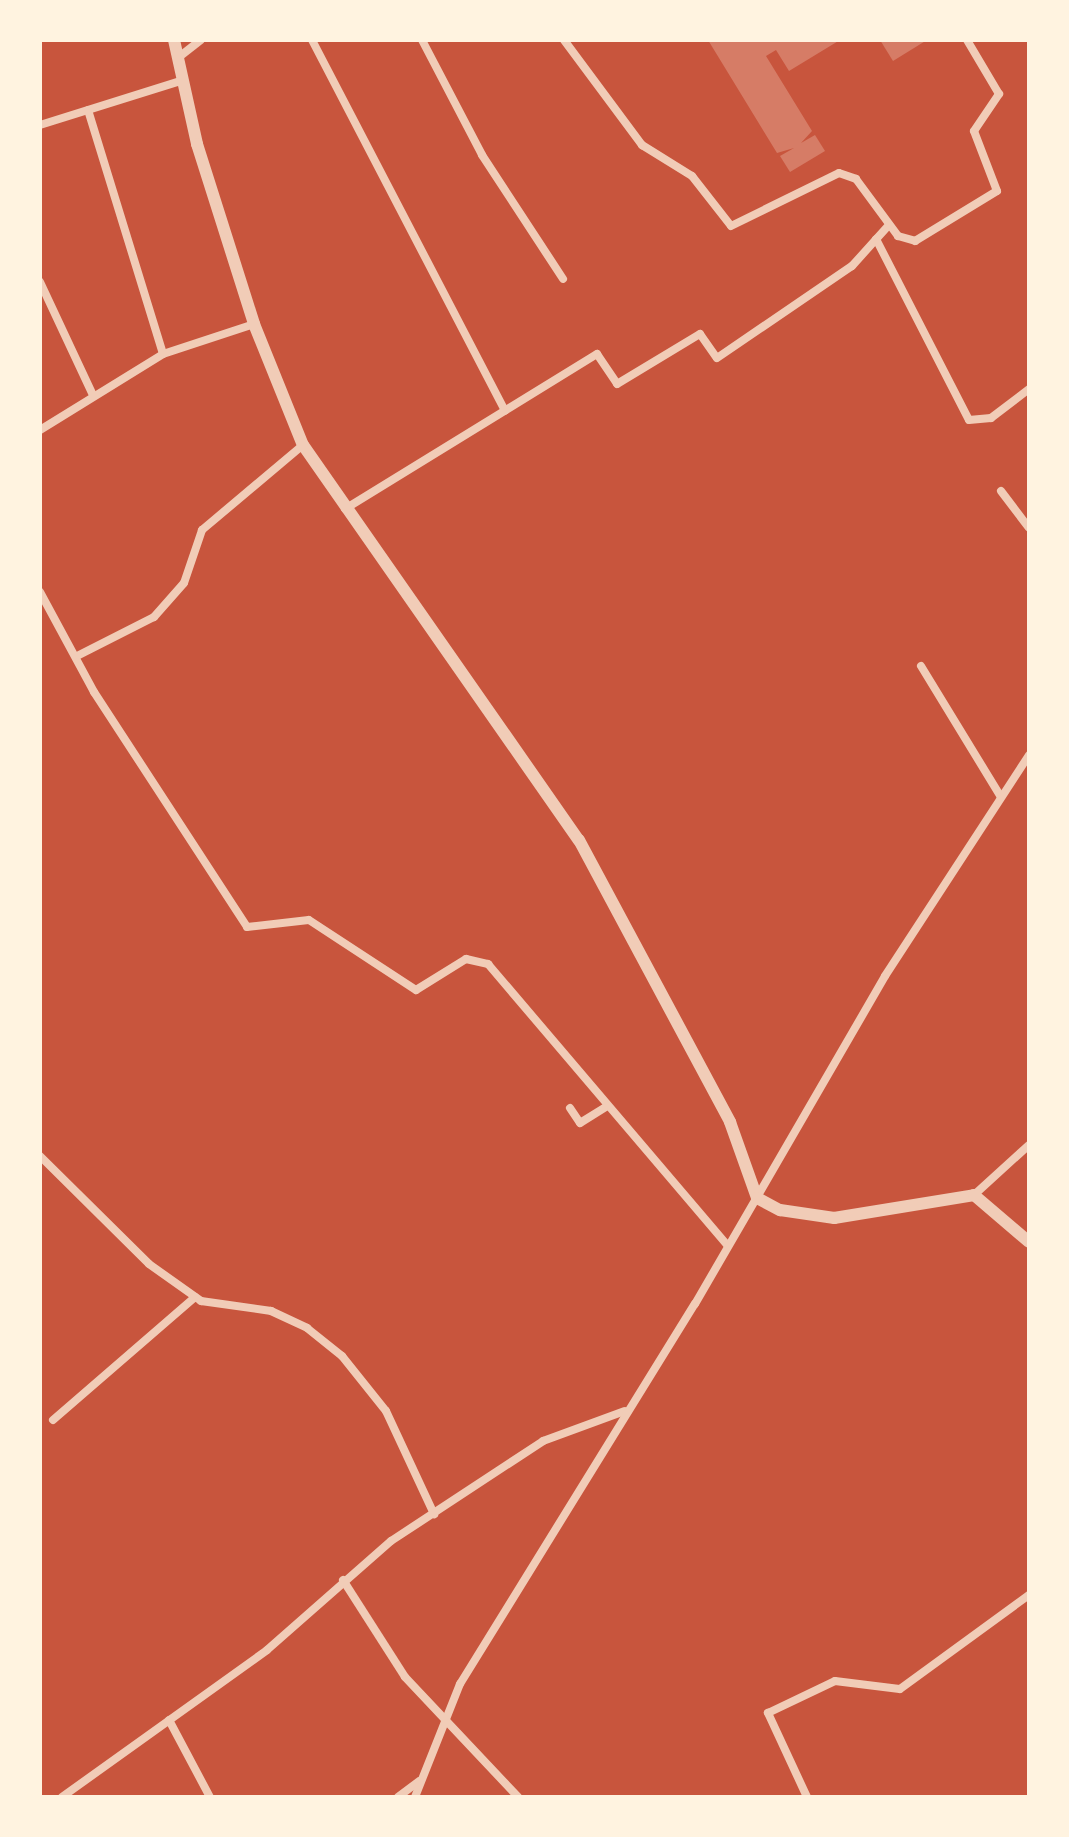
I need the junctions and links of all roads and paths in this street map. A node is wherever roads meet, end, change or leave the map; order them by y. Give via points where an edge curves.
1 (174, 40) edge
2 (201, 40) edge
3 (312, 40) edge
4 (422, 40) edge
5 (564, 40) edge
6 (967, 40) edge
7 (179, 57) junction
8 (184, 80) junction
9 (88, 110) junction
10 (40, 125) edge
11 (888, 226) junction
12 (876, 239) junction
13 (563, 279) dead end
14 (40, 282) edge
15 (254, 324) junction
16 (163, 354) junction
17 (1029, 389) edge
18 (93, 395) junction
19 (505, 411) junction
20 (40, 430) edge
21 (303, 445) junction
22 (1001, 491) dead end
23 (345, 510) junction
24 (1029, 528) edge
25 (40, 592) edge
26 (79, 655) junction
27 (921, 666) dead end
28 (1029, 755) edge
29 (1001, 797) junction
30 (607, 1106) junction
31 (570, 1108) dead end
32 (1029, 1145) edge
33 (40, 1156) edge
34 (974, 1195) junction
35 (757, 1198) junction
36 (1029, 1242) edge
37 (728, 1246) junction
38 (195, 1297) junction
39 (625, 1411) junction
40 (53, 1420) dead end
41 (434, 1514) junction
42 (343, 1580) junction
43 (1029, 1595) edge
44 (445, 1717) junction
45 (169, 1720) junction
46 (420, 1780) junction
47 (62, 1797) edge
48 (210, 1797) edge
49 (398, 1797) edge
50 (415, 1797) edge
51 (518, 1797) edge
52 (807, 1797) edge

1 - 7 street
2 - 7 street
3 - 19 street
4 - 13 street via 482,155
5 - 11 street via 642,145 692,176 731,226 839,173 856,179
6 - 11 street via 999,94 974,131 997,191 928,238 898,236
7 - 8 street
8 - 9 street
8 - 15 street
9 - 10 street
9 - 16 street
11 - 12 street
12 - 17 street via 969,420 991,418
12 - 19 street via 852,266 717,358 700,334 617,384 597,354
14 - 18 street
15 - 16 street
15 - 21 street
16 - 18 street
18 - 20 street
19 - 23 street
21 - 23 street
21 - 26 street via 202,530 184,583 154,617
22 - 24 street
23 - 35 street via 579,840 730,1122
25 - 26 street
26 - 30 street via 94,692 247,927 309,920 416,990 466,959 488,964
27 - 29 street
28 - 29 street
29 - 35 street via 885,976
30 - 31 street via 580,1123
30 - 37 street
32 - 34 street
33 - 38 street via 149,1264
34 - 35 street via 834,1218 780,1210
34 - 36 street
35 - 37 street
37 - 39 street
38 - 40 street
38 - 41 street via 230,1311 271,1311 342,1356 386,1411
39 - 41 street via 543,1441
39 - 44 street
41 - 42 street
42 - 44 street via 405,1677
42 - 45 street via 293,1629
43 - 52 street via 900,1689 835,1681 768,1713
44 - 46 street
44 - 51 street
45 - 47 street
45 - 48 street
46 - 49 street
46 - 50 street

